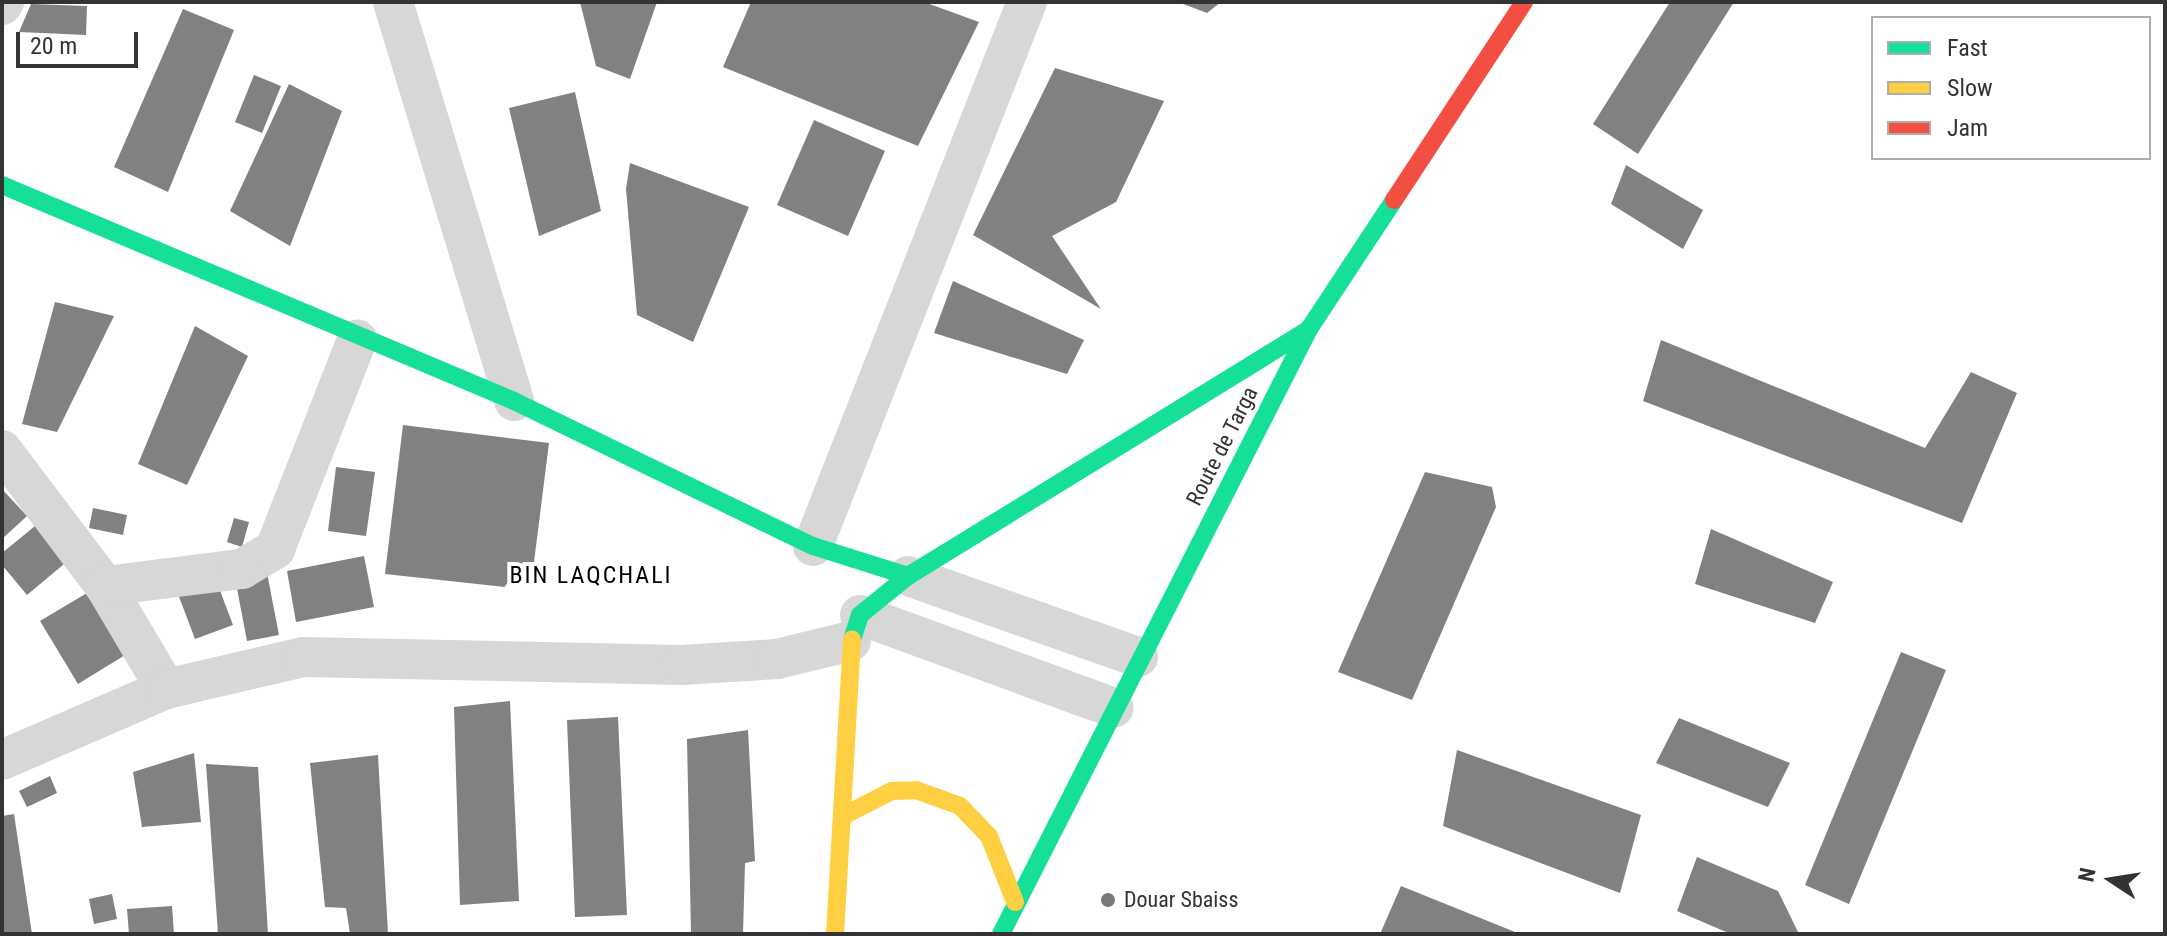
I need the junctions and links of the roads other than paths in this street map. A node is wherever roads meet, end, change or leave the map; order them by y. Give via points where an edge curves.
1 (393, 2) edge
2 (1524, 2) edge
3 (1023, 3) edge
4 (2, 185) edge
5 (1309, 329) junction
6 (357, 340) junction
7 (514, 401) junction
8 (2, 450) edge
9 (813, 546) junction
10 (908, 576) junction
11 (105, 586) junction
12 (856, 628) junction
13 (1138, 657) junction
14 (166, 689) junction
15 (1114, 708) junction
16 (2, 760) edge
17 (845, 815) junction
18 (1015, 902) junction
19 (835, 934) edge
20 (1001, 934) edge

1 - 7 street
2 - 5 main road, Route de Targa
3 - 9 street
4 - 6 main road
5 - 10 main road
5 - 13 main road, Route de Targa
6 - 7 main road
6 - 11 street via 275,549 242,569
7 - 9 main road
8 - 11 street
9 - 10 main road
10 - 12 main road
10 - 13 street
11 - 14 street
12 - 14 street via 777,659 540,666 350,653
12 - 15 street
12 - 17 main road
13 - 15 main road, Route de Targa
14 - 16 street
15 - 18 main road, Route de Targa
17 - 18 main road via 892,791 916,790 960,806 989,836
17 - 19 main road
18 - 20 main road, Route de Targa

